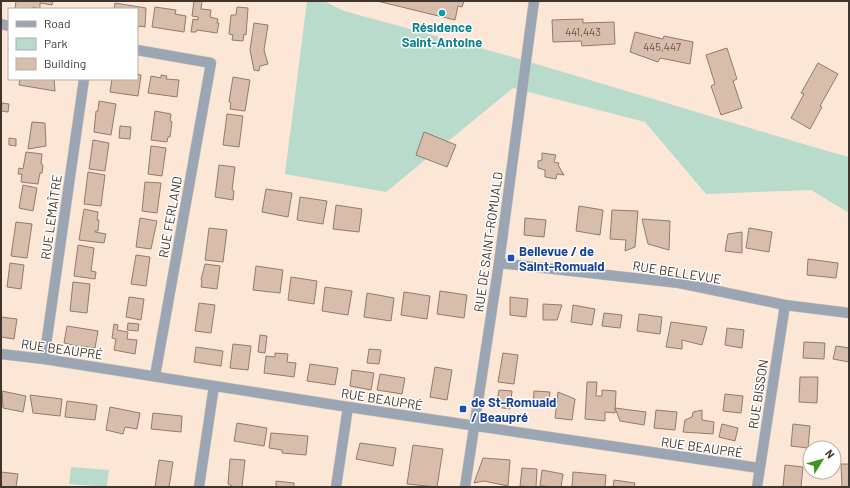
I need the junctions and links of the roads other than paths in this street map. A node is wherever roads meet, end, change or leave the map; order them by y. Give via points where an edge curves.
1 (534, 1) edge
2 (138, 50) edge
3 (84, 80) edge
4 (499, 263) junction
5 (786, 305) junction
6 (849, 314) edge
7 (1, 354) edge
8 (44, 359) junction
9 (155, 376) junction
10 (214, 386) junction
11 (348, 407) junction
12 (474, 426) junction
13 (759, 468) junction
14 (199, 487) edge
15 (336, 487) edge
16 (465, 487) edge
17 (757, 487) edge

1 - 4 street, RUE DE SAINT-ROMUALD
2 - 9 street, RUE FERLAND via 211,63
3 - 8 street, RUE LEMAÎTRE
4 - 5 street, RUE BELLEVUE via 679,283
4 - 12 street, RUE DE SAINT-ROMUALD
5 - 6 street, RUE BELLEVUE
5 - 13 street, RUE BISSON
7 - 8 street, RUE BEAUPRÉ
8 - 9 street, RUE BEAUPRÉ
9 - 10 street, RUE BEAUPRÉ
10 - 11 street, RUE BEAUPRÉ
10 - 14 street
11 - 12 street, RUE BEAUPRÉ
11 - 15 street
12 - 13 street, RUE BEAUPRÉ
12 - 16 street, RUE DE SAINT-ROMUALD
13 - 17 street, RUE BISSON

